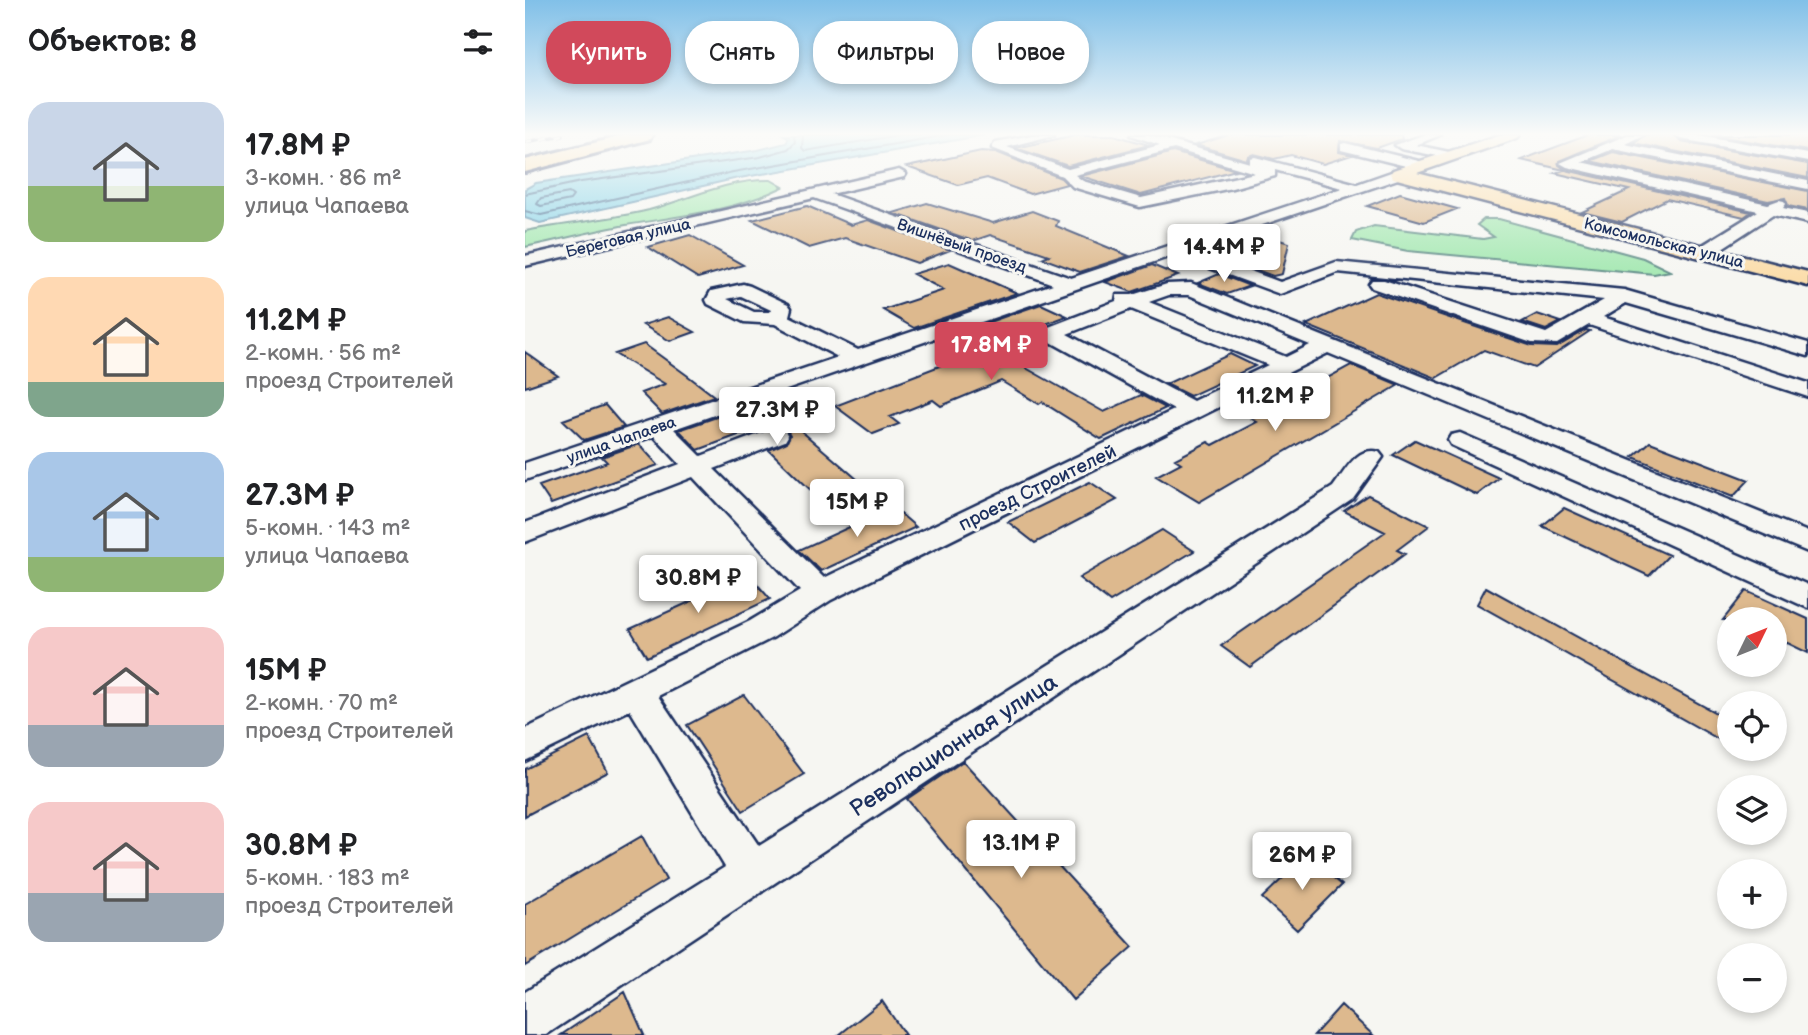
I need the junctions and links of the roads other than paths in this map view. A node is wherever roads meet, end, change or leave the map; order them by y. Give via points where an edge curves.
1 (857, 183) edge
2 (1077, 183) edge
3 (1339, 183) edge
4 (1371, 183) edge
5 (1435, 183) edge
6 (1655, 183) edge
7 (1232, 184) joint
8 (1808, 185) edge
9 (1357, 188) junction
10 (1257, 192) dead end
11 (813, 193) junction
12 (1282, 200) dead end
13 (1303, 206) junction
14 (1770, 210) junction
15 (1808, 218) edge
16 (1174, 249) junction
17 (1703, 252) junction
18 (525, 261) edge
19 (1808, 279) edge
20 (1074, 282) junction
21 (1378, 284) dead end
22 (1624, 296) junction
23 (1131, 302) junction
24 (779, 318) dead end
25 (1587, 318) junction
26 (1051, 334) junction
27 (1327, 345) junction
28 (1808, 350) edge
29 (992, 357) dead end
30 (856, 358) junction
31 (1287, 365) junction
32 (1808, 390) edge
33 (1193, 411) junction
34 (658, 426) junction
35 (776, 436) dead end
36 (1460, 440) dead end
37 (1370, 457) dead end
38 (699, 466) junction
39 (525, 472) edge
40 (1714, 504) junction
41 (525, 533) edge
42 (1677, 537) junction
43 (1808, 543) edge
44 (820, 593) junction
45 (1808, 597) edge
46 (636, 691) junction
47 (525, 746) edge
48 (753, 874) junction
49 (525, 1020) edge

1 - 11 street, Береговая улица
2 - 7 street via 1140,203
3 - 9 street
4 - 9 street, улица Чапаева
5 - 17 main road, Комсомольская улица
6 - 14 street
7 - 10 street
8 - 14 street
9 - 13 street, улица Чапаева
11 - 18 street, Береговая улица
11 - 20 street, Вишнёвый проезд
12 - 13 street
13 - 16 street, улица Чапаева
14 - 15 street
14 - 17 street
16 - 20 street, улица Чапаева
16 - 22 street via 1280,288 1336,267
17 - 19 main road, Комсомольская улица
20 - 23 street, Вишнёвый проезд
20 - 30 street, улица Чапаева
21 - 25 street via 1539,339 1550,340
22 - 25 street
22 - 28 street
23 - 26 street
23 - 27 street via 1167,290 1191,289
23 - 31 street, Вишнёвый проезд
24 - 30 street
25 - 32 street
26 - 29 street
26 - 33 street
27 - 31 street, проезд Строителей
27 - 40 street
30 - 34 street, улица Чапаева
31 - 33 street, проезд Строителей
33 - 44 street, проезд Строителей
34 - 38 street
34 - 39 street, улица Чапаева
35 - 38 street
36 - 42 street
37 - 48 street, Революционная улица via 1343,493
38 - 41 street
38 - 44 street
40 - 42 street
40 - 43 street
42 - 45 street
44 - 46 street, проезд Строителей via 762,629
46 - 47 street, проезд Строителей
46 - 48 street
48 - 49 street, Революционная улица

